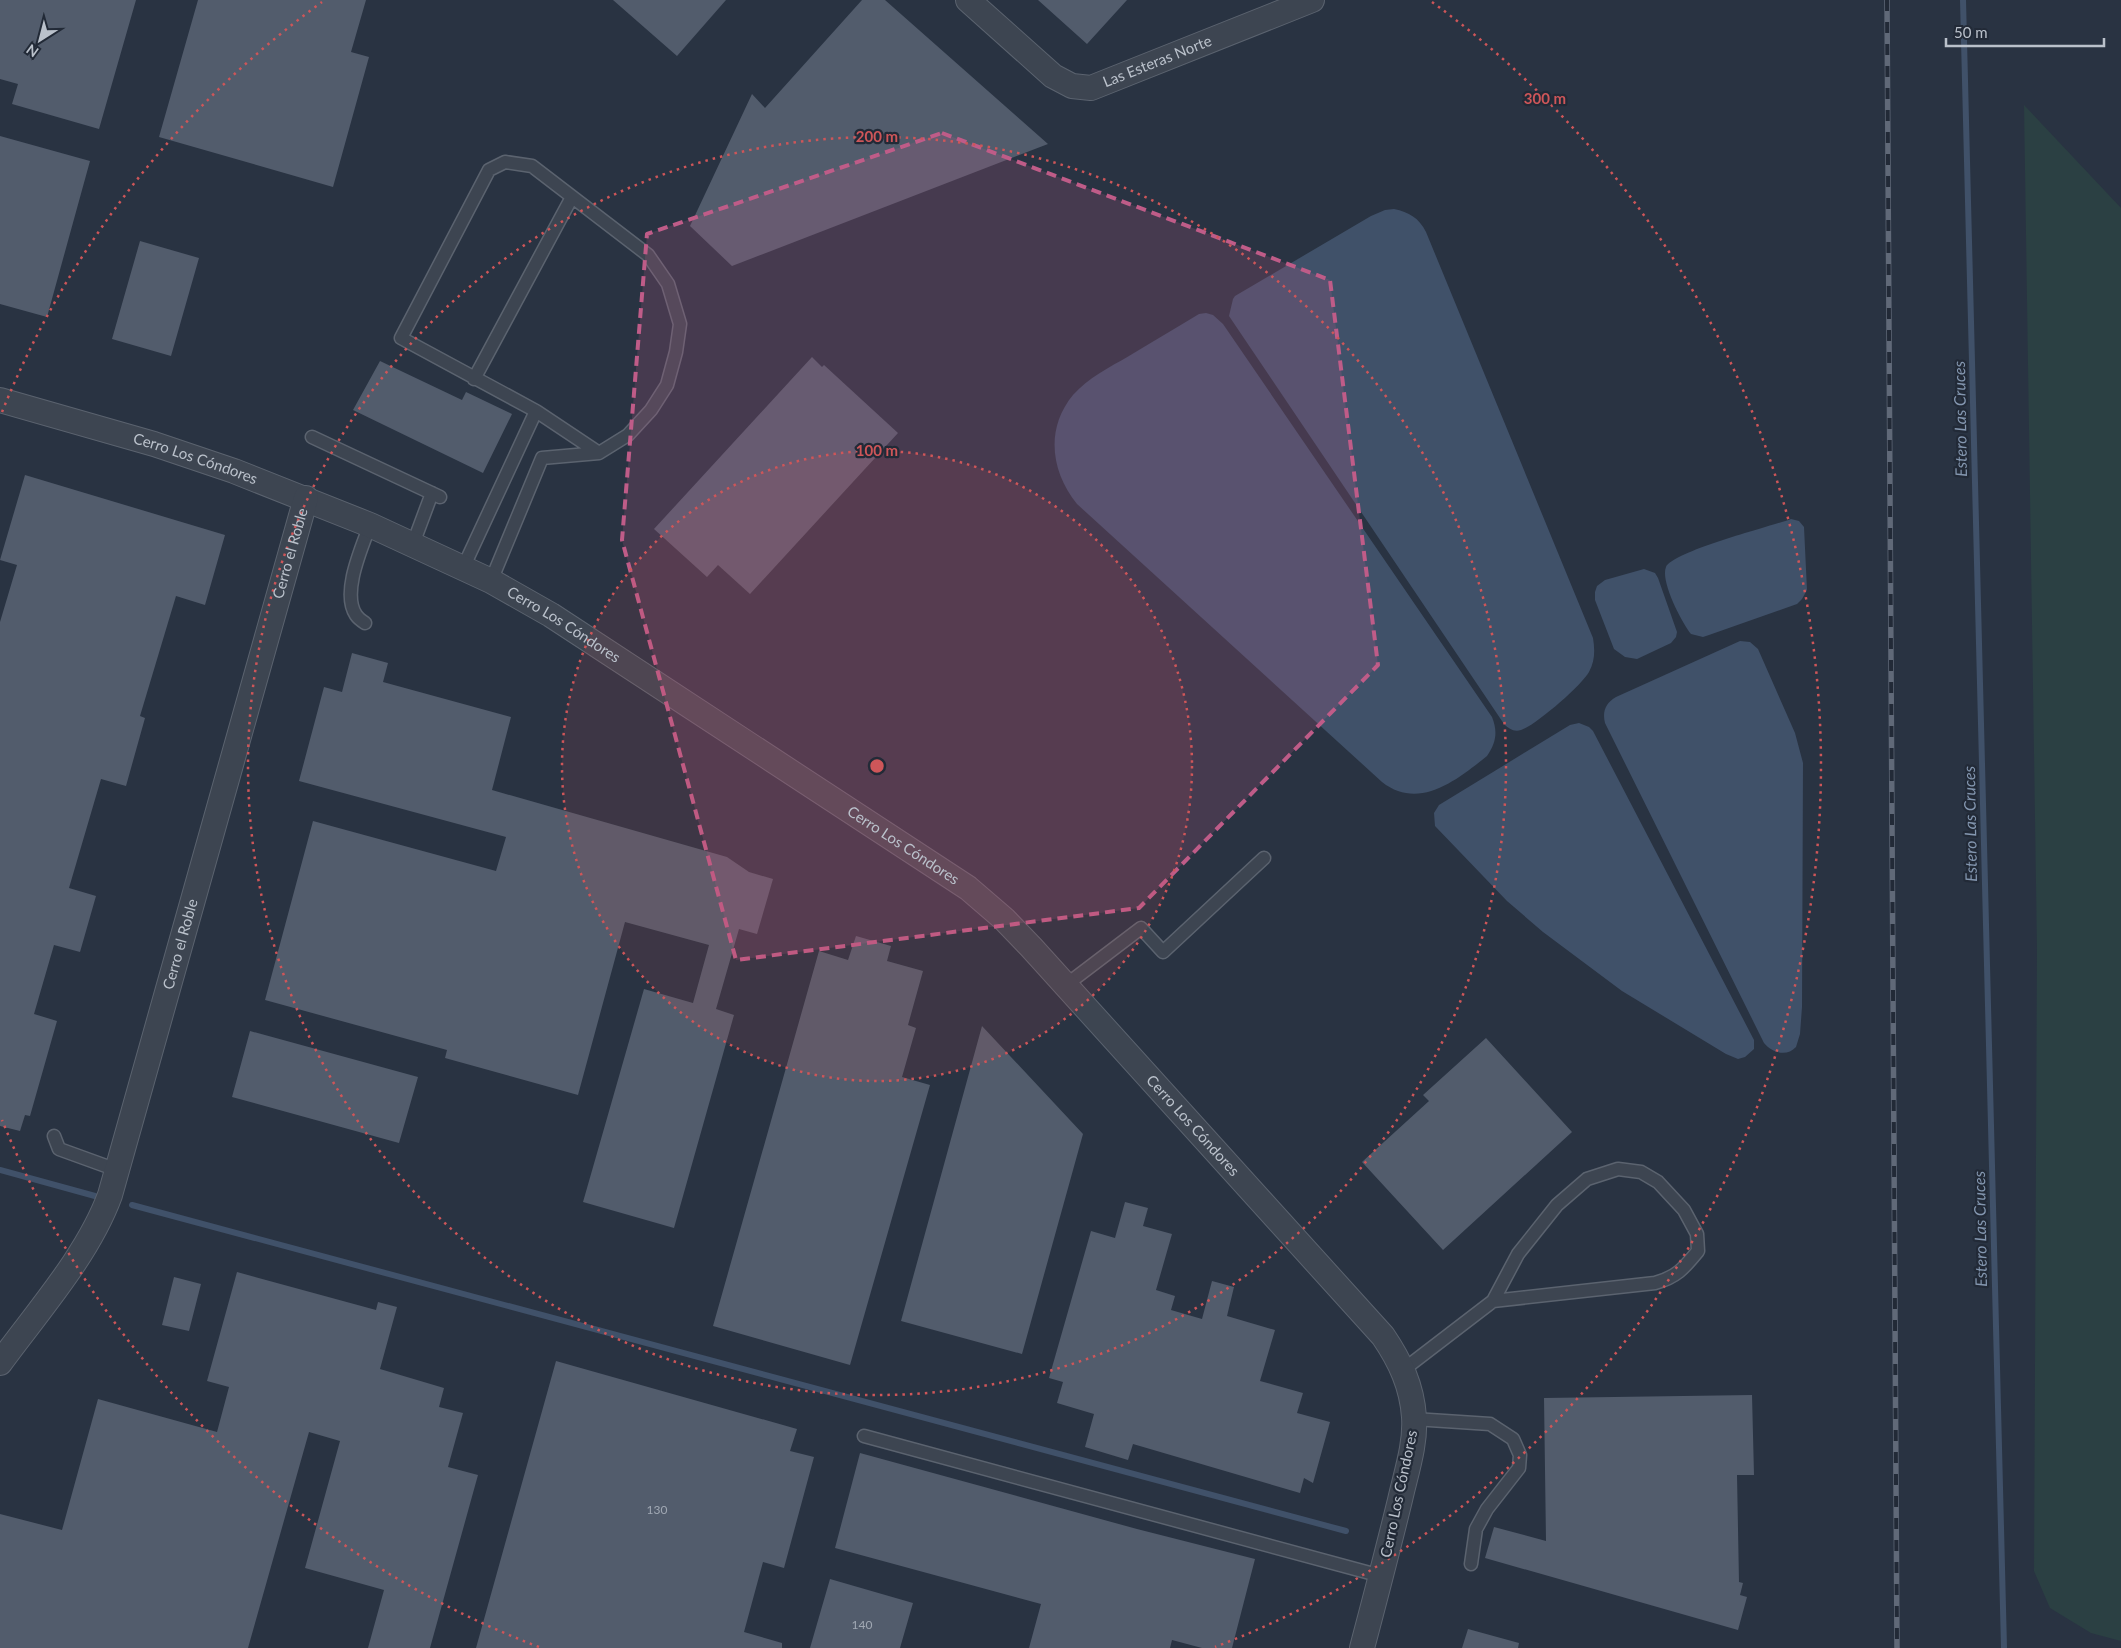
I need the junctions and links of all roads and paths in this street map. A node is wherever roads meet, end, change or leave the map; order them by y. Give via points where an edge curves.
1 (968, 0) edge
2 (1312, 0) edge
3 (572, 197) junction
4 (474, 379) junction
5 (0, 400) edge
6 (536, 411) junction
7 (312, 437) dead end
8 (599, 452) junction
9 (306, 498) junction
10 (370, 525) junction
11 (413, 544) junction
12 (463, 568) junction
13 (491, 580) junction
14 (365, 623) dead end
15 (1264, 858) dead end
16 (1066, 985) junction
17 (54, 1136) dead end
18 (117, 1170) junction
19 (1493, 1301) junction
20 (0, 1363) edge
21 (1404, 1370) junction
22 (1414, 1419) junction
23 (864, 1436) dead end
24 (1471, 1564) dead end
25 (1382, 1576) junction
26 (1362, 1648) edge

1 - 2 street, Las Esteras Norte via 1053,76 1072,86 1091,88
3 - 4 lane
3 - 4 lane via 532,166 505,162 489,170 401,338
3 - 8 lane via 648,256 668,284 680,324 666,385 651,410 628,435
4 - 6 lane
5 - 9 street, Cerro Los Cóndores via 154,444
6 - 8 lane
6 - 12 lane
7 - 11 lane via 436,495
8 - 13 lane via 542,458
9 - 10 street, Cerro Los Cóndores
9 - 18 street, Cerro el Roble
10 - 11 street, Cerro Los Cóndores
10 - 14 lane via 353,574 351,599 356,615
11 - 12 street, Cerro Los Cóndores
12 - 13 street, Cerro Los Cóndores
13 - 16 street, Cerro Los Cóndores via 551,615 968,888 1004,919
15 - 16 lane via 1163,952 1141,928
16 - 21 street, Cerro Los Cóndores via 1383,1336
17 - 18 lane via 58,1149
18 - 20 street, Cerro el Roble via 102,1216 90,1240
19 - 19 lane via 1670,1279 1698,1251 1697,1234 1684,1210 1658,1182 1641,1172 1618,1169 1587,1179 1557,1205 1518,1254
19 - 21 lane
21 - 22 street, Cerro Los Cóndores
22 - 24 lane via 1490,1424 1513,1439 1520,1455 1519,1468 1476,1528
22 - 25 street, Cerro Los Cóndores via 1410,1460
23 - 25 lane
25 - 26 street, Cerro Los Cóndores

